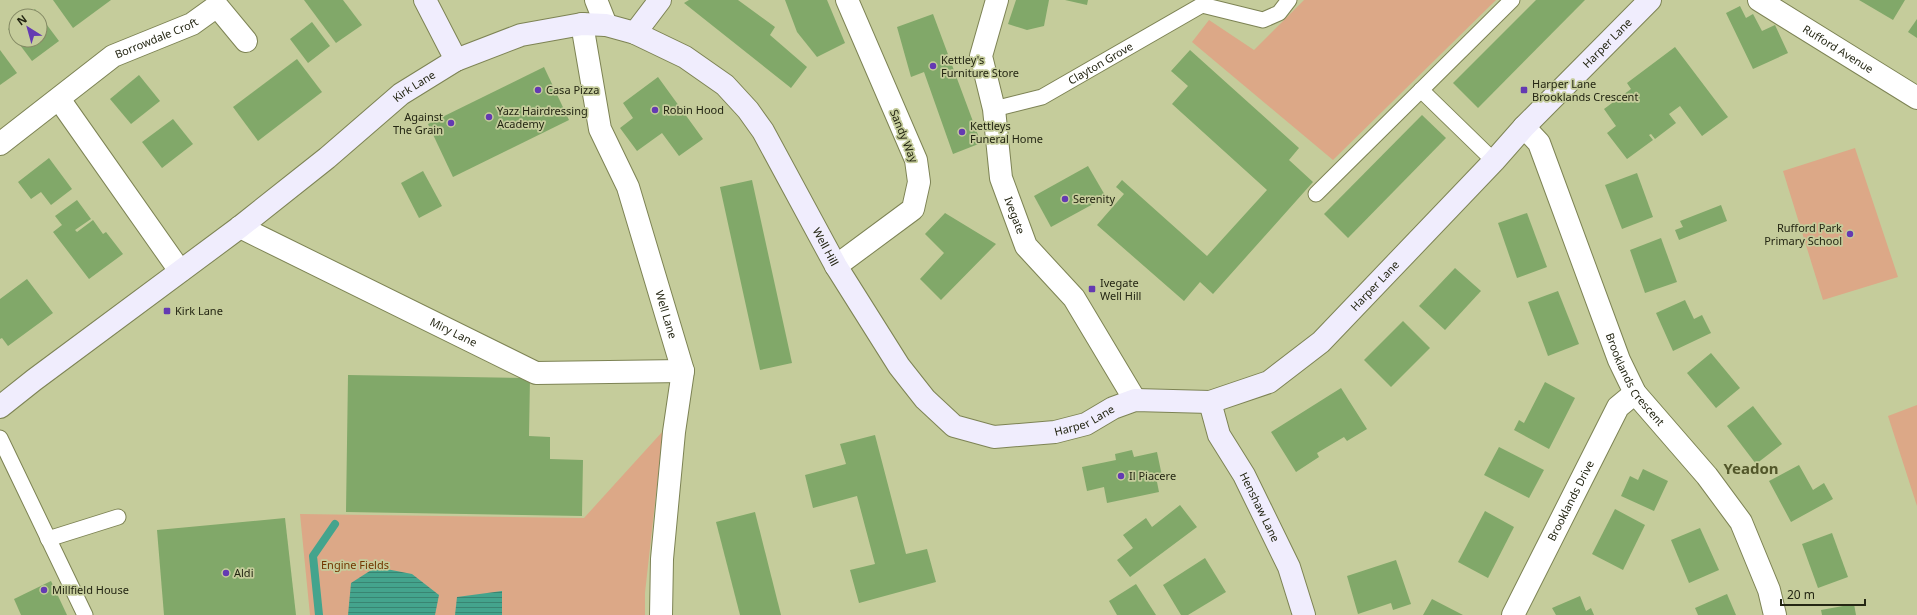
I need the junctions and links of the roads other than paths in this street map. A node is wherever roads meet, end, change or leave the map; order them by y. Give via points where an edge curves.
1 (425, 0) edge
2 (596, 0) edge
3 (660, 0) edge
4 (847, 0) edge
5 (996, 0) edge
6 (1288, 0) edge
7 (1512, 0) edge
8 (1650, 0) edge
9 (1759, 0) edge
10 (582, 24) junction
11 (606, 25) junction
12 (635, 33) junction
13 (246, 41) dead end
14 (456, 60) junction
15 (1421, 90) junction
16 (1917, 98) edge
17 (59, 99) junction
18 (994, 109) junction
19 (1524, 127) junction
20 (0, 144) edge
21 (1494, 161) junction
22 (1316, 194) dead end
23 (240, 227) junction
24 (836, 266) junction
25 (180, 271) junction
26 (682, 371) junction
27 (1635, 393) junction
28 (1135, 400) junction
29 (1210, 402) junction
30 (0, 407) edge
31 (1027, 435) joint
32 (0, 438) edge
33 (118, 517) dead end
34 (48, 539) junction
35 (85, 615) edge
36 (661, 615) edge
37 (1304, 615) edge
38 (1513, 615) edge
39 (1775, 615) edge

1 - 14 street
2 - 11 street
3 - 12 street
4 - 24 street, Sandy Way via 916,160 919,182 913,209
5 - 18 street, Ivegate via 981,56
6 - 18 lane, Clayton Grove via 1279,13 1263,20 1202,5 1042,97
7 - 15 lane
8 - 19 street, Harper Lane
9 - 16 street, Rufford Avenue
10 - 11 street, Kirk Lane
10 - 14 street, Kirk Lane via 521,35
10 - 26 street, Well Lane via 600,129 628,187
11 - 12 street, Kirk Lane
12 - 24 street, Well Hill via 685,57 725,85 748,110 763,131
13 - 17 street, Borrowdale Croft via 217,6 192,24 113,56
14 - 23 street, Kirk Lane via 401,94 327,158
15 - 21 lane
15 - 22 lane
17 - 20 street, Borrowdale Croft
17 - 25 street
18 - 28 street, Ivegate via 1001,178 1026,246 1074,298
19 - 21 street, Harper Lane
19 - 27 street, Brooklands Crescent via 1539,143 1619,360
21 - 29 street, Harper Lane via 1321,342 1269,382
23 - 25 street, Kirk Lane
23 - 26 street, Miry Lane via 536,373
24 - 31 street, Well Hill via 899,366 925,399 954,426 994,437
25 - 30 street, Kirk Lane
26 - 36 street, Well Lane via 662,560
27 - 38 street, Brooklands Drive via 1618,407
27 - 39 street, Brooklands Crescent via 1708,476 1741,522 1769,590
28 - 29 street, Harper Lane
28 - 31 street, Harper Lane via 1113,408 1086,424 1055,432
29 - 37 street, Henshaw Lane via 1219,435 1244,476 1289,567
32 - 34 lane
33 - 34 lane
34 - 35 lane

